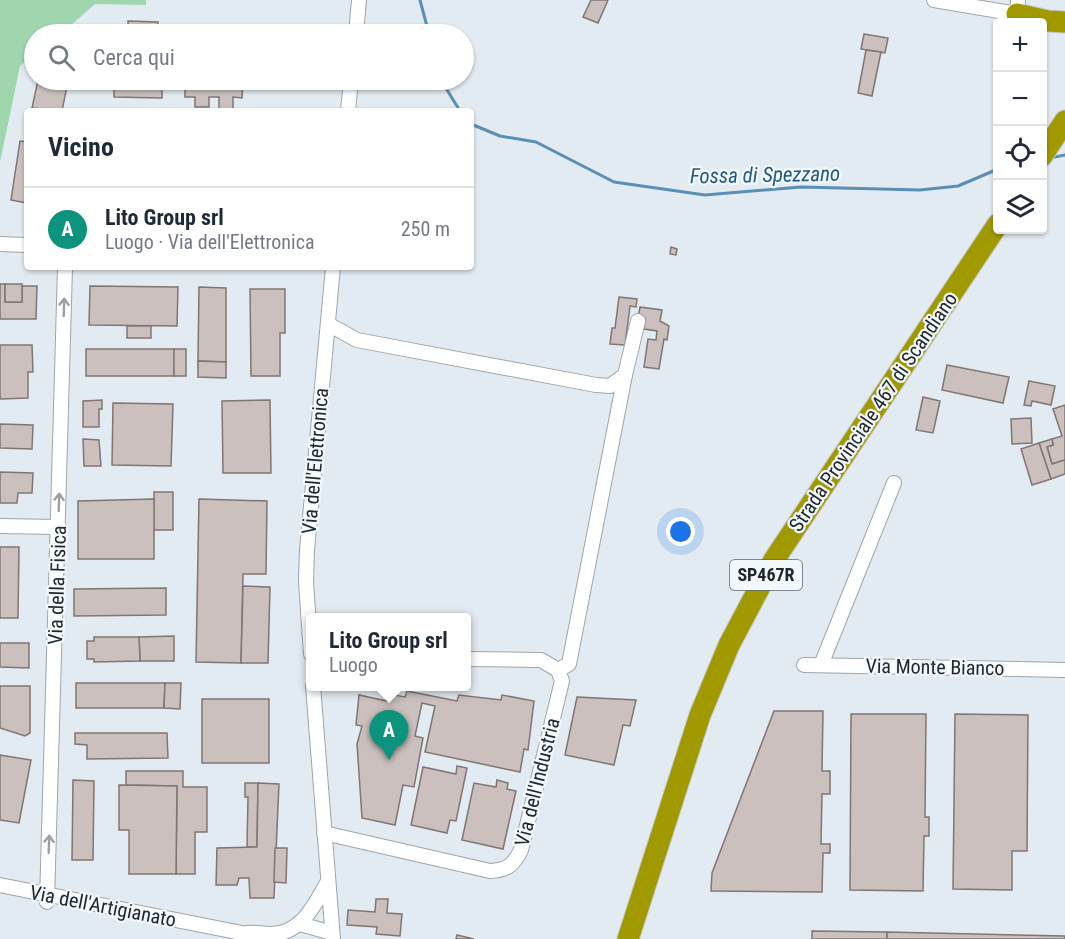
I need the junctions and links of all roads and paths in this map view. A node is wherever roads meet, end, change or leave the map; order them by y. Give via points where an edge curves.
1 (359, 0) edge
2 (934, 0) edge
3 (1017, 7) edge
4 (357, 24) edge
5 (1059, 24) edge
6 (350, 90) edge
7 (348, 108) edge
8 (1065, 121) edge
9 (1047, 148) edge
10 (993, 231) edge
11 (0, 244) edge
12 (24, 245) edge
13 (65, 270) edge
14 (333, 270) edge
15 (638, 321) dead end
16 (328, 324) junction
17 (625, 375) junction
18 (894, 483) dead end
19 (0, 526) edge
20 (58, 527) junction
21 (308, 613) edge
22 (471, 659) edge
23 (804, 665) dead end
24 (821, 666) junction
25 (558, 669) junction
26 (1065, 670) edge
27 (313, 691) edge
28 (324, 833) junction
29 (327, 882) junction
30 (0, 885) edge
31 (47, 899) junction
32 (300, 924) junction
33 (242, 933) junction
34 (328, 937) edge
35 (257, 939) edge
36 (628, 939) edge

1 - 4 street
2 - 3 street
3 - 5 highway
6 - 7 street
8 - 9 highway
10 - 36 highway, Strada Provinciale 467 di Scandiano / SP467R via 774,560 729,645 700,715
11 - 12 street
20 -> 13 street, Via della Fisica
14 - 16 street, Via dell'Elettronica
15 - 17 street
16 - 17 street via 357,340 596,385 610,386
16 - 21 street, Via dell'Elettronica via 307,550
17 - 25 street via 569,664
18 - 24 street
19 - 20 street
31 -> 20 street, Via della Fisica
22 - 25 street via 541,660
23 - 24 street, Via Monte Bianco
24 - 26 street, Via Monte Bianco
25 - 28 street, Via dell'Industria via 562,681 521,850 505,870 490,871
27 - 28 street
28 - 29 street
29 - 32 street
29 - 34 street
30 - 31 street, Via dell'Artigianato
31 - 33 street, Via dell'Artigianato
32 - 33 street, Via dell'Artigianato via 273,934
32 - 34 street
33 - 35 street, Via dell'Artigianato

